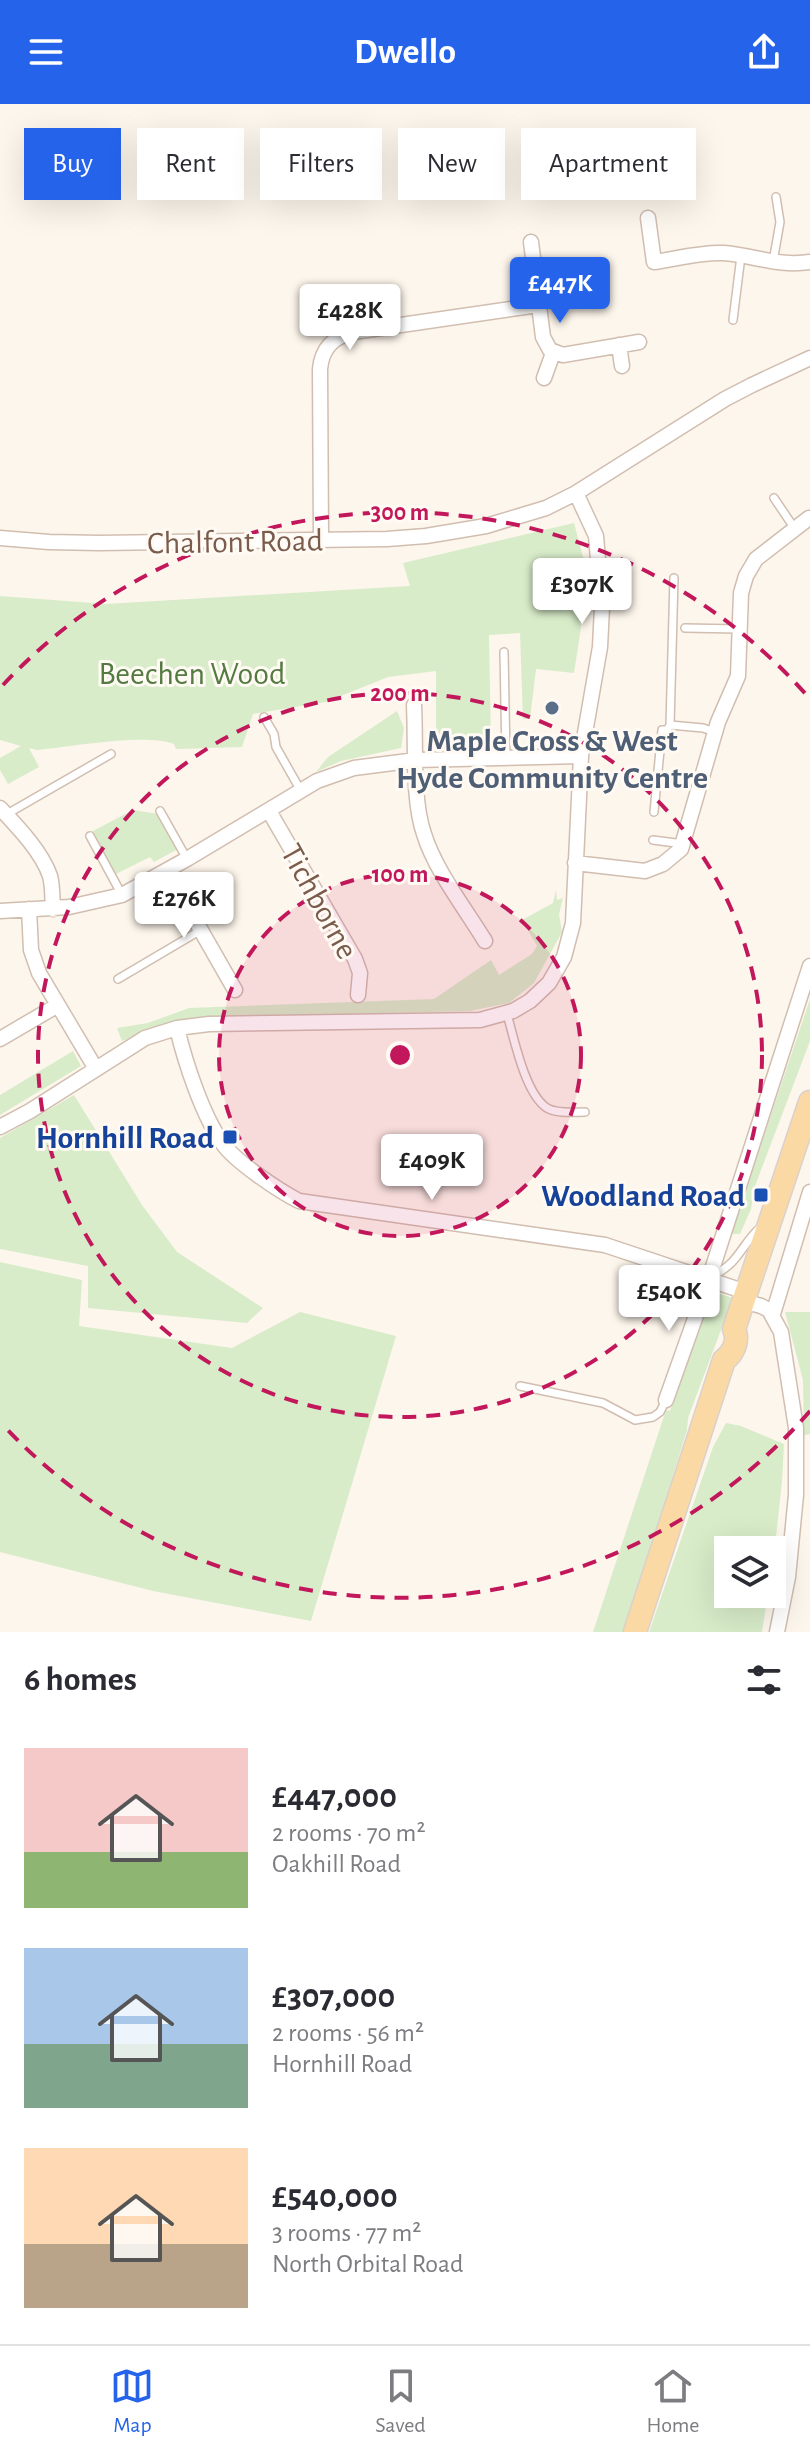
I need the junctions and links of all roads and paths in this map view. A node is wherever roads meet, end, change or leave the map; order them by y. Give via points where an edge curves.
1 (776, 197) dead end
2 (648, 218) dead end
3 (531, 242) dead end
4 (741, 256) junction
5 (810, 262) edge
6 (773, 263) junction
7 (538, 305) junction
8 (733, 320) dead end
9 (639, 342) dead end
10 (619, 345) junction
11 (553, 353) junction
12 (810, 358) edge
13 (622, 366) dead end
14 (544, 378) dead end
15 (576, 493) junction
16 (774, 498) dead end
17 (809, 518) edge
18 (795, 529) junction
19 (0, 538) edge
20 (321, 539) junction
21 (674, 578) dead end
22 (685, 628) dead end
23 (740, 629) junction
24 (504, 652) dead end
25 (414, 705) dead end
26 (264, 717) dead end
27 (670, 725) junction
28 (715, 732) junction
29 (111, 754) dead end
30 (581, 756) junction
31 (506, 758) junction
32 (416, 760) junction
33 (301, 791) junction
34 (3, 811) edge
35 (160, 811) dead end
36 (269, 811) junction
37 (654, 812) dead end
38 (90, 836) dead end
39 (653, 840) dead end
40 (683, 845) junction
41 (187, 859) junction
42 (575, 863) junction
43 (167, 871) junction
44 (122, 895) junction
45 (29, 909) junction
46 (53, 909) junction
47 (0, 911) edge
48 (201, 930) junction
49 (485, 941) dead end
50 (810, 966) edge
51 (118, 979) dead end
52 (235, 990) dead end
53 (358, 995) dead end
54 (58, 1005) junction
55 (507, 1014) junction
56 (177, 1028) junction
57 (0, 1039) edge
58 (96, 1069) junction
59 (810, 1103) edge
60 (585, 1112) dead end
61 (0, 1127) edge
62 (810, 1192) edge
63 (771, 1220) junction
64 (709, 1279) junction
65 (745, 1296) junction
66 (773, 1314) junction
67 (520, 1386) dead end
68 (666, 1400) joint
69 (635, 1632) edge
70 (777, 1632) edge

1 - 6 lane via 780,222
2 - 4 street via 654,262 716,253
3 - 7 street
4 - 6 street
4 - 8 lane
5 - 6 street
7 - 11 street via 543,337
7 - 20 street via 353,332 327,347 320,369
9 - 10 street
10 - 11 street
10 - 13 street
11 - 14 street
12 - 15 street, Chalfont Road via 725,399
15 - 20 street, Chalfont Road via 515,519 474,528 406,538
15 - 30 street via 596,536 602,607
16 - 18 lane
17 - 18 street
18 - 23 street via 752,564 741,593
19 - 20 street, Chalfont Road via 74,543
21 - 27 lane
22 - 23 lane
23 - 28 street via 738,676
24 - 31 lane
25 - 32 street
26 - 33 lane
27 - 28 lane
27 - 37 lane via 662,730
28 - 40 street
29 - 34 lane
30 - 31 street
30 - 42 street
31 - 32 street
32 - 33 street via 354,768
32 - 49 street via 424,837
33 - 36 street
34 - 46 street via 46,867
35 - 41 lane
36 - 41 street
36 - 53 street, Tichborne via 355,959
38 - 44 lane
39 - 40 lane
40 - 42 street via 663,864 645,871
41 - 43 street
42 - 55 street via 573,923 564,957 549,983
43 - 44 street
43 - 48 street
44 - 46 street
45 - 46 street
45 - 47 street
45 - 54 street via 34,962
48 - 51 lane
48 - 52 street
50 - 64 street
54 - 57 street
54 - 58 street
55 - 56 street via 471,1021
55 - 60 lane via 530,1086 545,1107
56 - 58 street via 145,1038
56 - 64 street via 224,1145 299,1201 605,1245
58 - 61 street
59 - 63 main road
62 - 66 street
63 - 64 lane via 725,1270
63 - 65 main road
64 - 65 street
64 - 68 street
65 - 66 street
65 - 69 main road via 734,1329 727,1333 724,1360
66 - 70 street via 781,1332 798,1454 788,1577
67 - 68 lane via 603,1403 635,1420 653,1417

